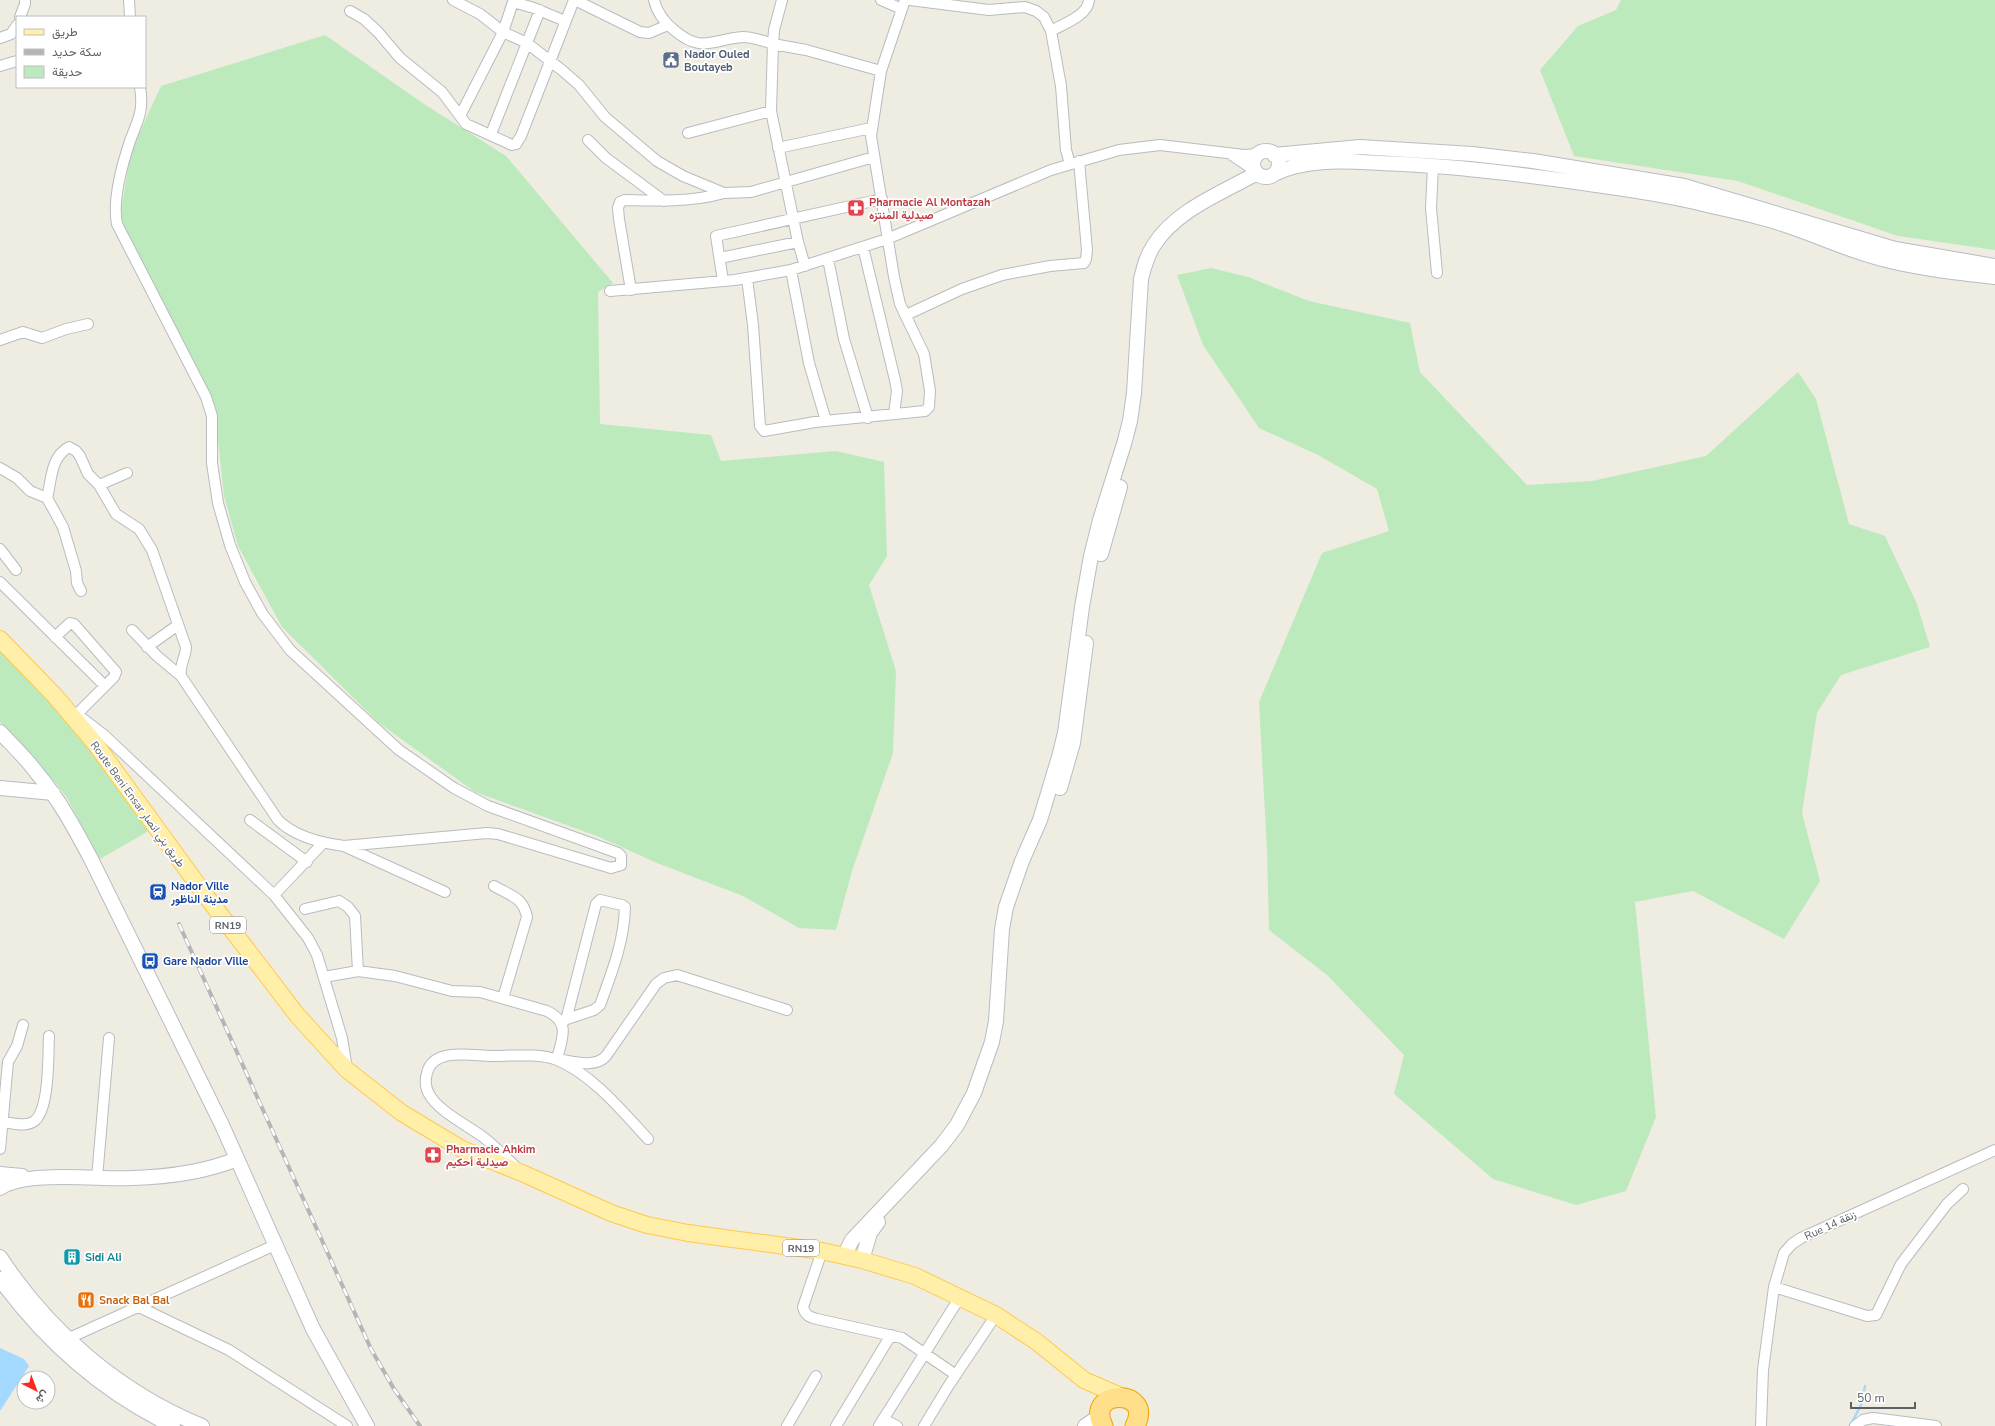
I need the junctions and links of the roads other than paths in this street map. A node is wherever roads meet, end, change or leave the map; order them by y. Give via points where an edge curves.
1 (129, 0) edge
2 (453, 0) edge
3 (574, 0) edge
4 (654, 0) edge
5 (782, 0) edge
6 (881, 0) edge
7 (910, 0) edge
8 (1089, 0) edge
9 (25, 2) edge
10 (904, 4) edge
11 (1014, 4) edge
12 (540, 10) junction
13 (350, 11) dead end
14 (20, 16) edge
15 (29, 16) edge
16 (130, 16) edge
17 (565, 21) junction
18 (668, 25) junction
19 (16, 27) edge
20 (1051, 30) junction
21 (503, 32) junction
22 (0, 38) edge
23 (527, 44) junction
24 (774, 44) junction
25 (16, 61) edge
26 (549, 62) junction
27 (0, 66) edge
28 (881, 71) junction
29 (140, 88) edge
30 (771, 111) junction
31 (460, 116) junction
32 (871, 128) junction
33 (688, 133) dead end
34 (491, 134) junction
35 (588, 140) dead end
36 (778, 148) junction
37 (1231, 154) junction
38 (1258, 154) junction
39 (1274, 155) junction
40 (874, 158) junction
41 (1074, 162) junction
42 (1433, 166) junction
43 (1263, 173) junction
44 (1576, 175) junction
45 (785, 182) junction
46 (724, 193) junction
47 (882, 199) junction
48 (664, 201) junction
49 (794, 219) junction
50 (887, 239) junction
51 (798, 242) junction
52 (863, 248) junction
53 (720, 258) junction
54 (828, 259) junction
55 (805, 266) junction
56 (1995, 266) edge
57 (791, 270) junction
58 (1978, 270) junction
59 (1437, 273) dead end
60 (1995, 277) edge
61 (747, 278) junction
62 (724, 281) junction
63 (631, 290) junction
64 (610, 291) dead end
65 (906, 316) junction
66 (88, 324) dead end
67 (0, 340) edge
68 (894, 414) junction
69 (868, 418) junction
70 (826, 421) junction
71 (0, 468) edge
72 (127, 473) dead end
73 (99, 485) junction
74 (47, 498) junction
75 (0, 549) edge
76 (16, 570) dead end
77 (0, 582) edge
78 (81, 591) dead end
79 (178, 625) junction
80 (132, 630) dead end
81 (55, 637) junction
82 (0, 639) edge
83 (147, 646) junction
84 (181, 676) junction
85 (105, 686) junction
86 (55, 696) junction
87 (77, 714) junction
88 (0, 732) edge
89 (0, 788) edge
90 (53, 794) junction
91 (250, 820) dead end
92 (323, 843) junction
93 (344, 846) junction
94 (307, 862) junction
95 (494, 886) dead end
96 (445, 892) dead end
97 (274, 896) junction
98 (305, 909) dead end
99 (358, 971) junction
100 (324, 977) junction
101 (503, 998) junction
102 (787, 1010) dead end
103 (563, 1020) junction
104 (23, 1025) dead end
105 (49, 1036) dead end
106 (109, 1038) dead end
107 (556, 1059) junction
108 (347, 1070) junction
109 (3, 1122) junction
110 (648, 1139) dead end
111 (0, 1149) edge
112 (1995, 1150) edge
113 (237, 1159) junction
114 (522, 1173) junction
115 (0, 1174) edge
116 (36, 1178) junction
117 (97, 1178) junction
118 (0, 1188) edge
119 (1963, 1189) dead end
120 (866, 1231) junction
121 (275, 1246) junction
122 (822, 1251) junction
123 (846, 1256) junction
124 (0, 1257) edge
125 (862, 1260) junction
126 (0, 1280) edge
127 (1774, 1287) junction
128 (960, 1298) junction
129 (139, 1307) junction
130 (996, 1315) junction
131 (891, 1335) junction
132 (67, 1339) junction
133 (924, 1353) junction
134 (956, 1375) junction
135 (816, 1376) dead end
136 (1084, 1380) junction
137 (1124, 1397) junction
138 (1101, 1417) edge
139 (881, 1422) edge
140 (1138, 1424) edge
141 (173, 1426) edge
142 (202, 1426) edge
143 (347, 1426) edge
144 (367, 1426) edge
145 (787, 1426) edge
146 (836, 1426) edge
147 (897, 1426) edge
148 (926, 1426) edge
149 (1085, 1426) edge
150 (1761, 1426) edge
151 (1856, 1426) edge
152 (1936, 1426) edge

1 - 16 street
2 - 21 street via 480,14
3 - 17 street
3 - 18 street via 640,32 649,33
4 - 18 street via 661,17
5 - 24 street via 774,30
6 - 10 street
7 - 11 street via 989,10
8 - 20 street via 1082,13
9 - 14 street
9 - 15 street
10 - 28 street
11 - 20 street via 1040,13
12 - 17 street
12 - 21 street via 513,2
12 - 23 street
13 - 31 street via 364,19 400,58 442,92
17 - 26 street
18 - 24 street via 691,42 713,43 744,37
19 - 22 street via 11,34
20 - 41 street via 1061,86 1066,150
21 - 23 street
21 - 31 street
23 - 26 street
23 - 34 street
24 - 28 street via 806,50
24 - 30 street
25 - 27 street
26 - 34 street via 518,142 512,145
26 - 46 street via 572,77 605,117 657,162
28 - 32 street
29 - 93 street via 141,113 130,142 116,196 117,224 206,397 212,416 212,463 218,504 230,545 245,582 262,613 290,650 411,759 454,788 488,806 618,853 622,861 621,865 611,868 512,837 487,833
30 - 33 street
30 - 36 street
31 - 34 street via 466,124
32 - 36 street
32 - 40 street
35 - 48 street via 606,158
36 - 45 street
37 - 38 street
37 - 41 street via 1147,145
37 - 43 street
38 - 39 street via 1267,152
38 - 43 street via 1254,161
39 - 43 street via 1278,162
39 - 44 street via 1360,147 1472,154 1533,160
40 - 45 street
40 - 47 street
41 - 50 street
41 - 65 street via 1087,250 1084,263 1002,275 962,289
42 - 43 street via 1310,163
42 - 44 street
42 - 59 street via 1432,208
43 - 120 street via 1211,198 1176,221 1154,245 1145,263 1141,279 1130,420 1091,556 1065,733 1059,757 1040,820 1006,907 992,1042 974,1093 957,1125
44 - 58 street via 1787,225 1830,243 1884,260 1930,270
45 - 46 street via 745,193
45 - 49 street
46 - 48 street via 698,199
47 - 49 street
47 - 50 street
48 - 63 street via 625,200 618,204
49 - 51 street
49 - 53 street via 716,236
50 - 52 street
50 - 65 street via 897,292
51 - 53 street
51 - 55 street
52 - 54 street
52 - 68 street via 895,380 897,391
53 - 62 street
54 - 55 street
54 - 69 street via 844,339
55 - 57 street
56 - 58 street
57 - 61 street
57 - 70 street via 808,356
58 - 60 street
61 - 62 street
61 - 70 street via 761,429 764,431
62 - 63 street
63 - 64 street
65 - 68 street via 924,354 931,404 925,411
66 - 67 street via 42,338 22,332
68 - 69 street
69 - 70 street
71 - 74 street via 17,478 30,491
72 - 73 street
73 - 74 street via 88,474 76,451 69,447 57,456 54,462
73 - 79 street via 116,514 138,529 152,550
74 - 78 street via 64,532
75 - 76 street
77 - 81 street
79 - 83 street
79 - 84 street via 186,647
80 - 83 street
81 - 85 street
81 - 85 street via 70,623 74,624 116,672
82 - 86 main road, Route Beni Ensar طريق بني انصار / RN19
83 - 84 street
84 - 92 street via 278,820 294,832
85 - 87 street
86 - 87 street
86 - 108 main road, Route Beni Ensar طريق بني انصار / RN19 via 94,742 269,981
87 - 97 street via 104,735
88 - 90 street via 38,773
89 - 90 street
90 - 113 street via 73,824 91,859
91 - 94 street
92 - 93 street
92 - 94 street
93 - 96 street
94 - 97 street
95 - 101 street via 521,902 527,917
97 - 100 street via 308,938
98 - 99 street via 339,901 348,907 355,916
99 - 100 street
99 - 101 street via 413,979 452,990 480,992
100 - 108 street via 342,1038
101 - 103 street via 547,1010
102 - 107 street via 677,974 656,984 602,1061 594,1064
103 - 103 street via 594,1010 600,1005 619,950 624,927 625,907 622,905 600,900 596,904
103 - 107 street via 564,1034
104 - 109 street via 17,1046 8,1062
105 - 109 street via 45,1100 38,1117 33,1122 25,1124
106 - 117 street
107 - 110 street via 581,1074 600,1090
107 - 114 street via 458,1054 435,1060 428,1069 426,1089 436,1103 484,1138
108 - 114 main road, Route Beni Ensar طريق بني انصار / RN19 via 402,1113 432,1132 462,1149
109 - 111 street
112 - 127 street, Rue 14 زنقة via 1801,1238 1784,1253
113 - 117 street via 214,1167 167,1175
113 - 121 street
114 - 122 main road, Route Beni Ensar طريق بني انصار / RN19 via 611,1213 647,1225
115 - 116 street
116 - 117 street
116 - 118 street via 11,1182
119 - 127 street via 1947,1204 1901,1264 1876,1315 1867,1316
120 - 123 street via 852,1240
120 - 125 street
121 - 129 street
121 - 144 street via 313,1329
122 - 123 main road, Route Beni Ensar طريق بني انصار / RN19
122 - 131 street via 803,1307 804,1313 809,1317
123 - 125 main road, Route Beni Ensar طريق بني انصار / RN19
124 - 132 street via 24,1291
125 - 128 main road, Route Beni Ensar طريق بني انصار / RN19 via 915,1276
126 - 141 street via 38,1326 75,1363 127,1401
127 - 150 street, Rue 14 زنقة via 1763,1370
128 - 130 main road, Route Beni Ensar طريق بني انصار / RN19
128 - 133 street
129 - 132 street
129 - 143 street via 229,1350
130 - 134 street
130 - 136 main road, Route Beni Ensar طريق بني انصار / RN19 via 1037,1342
131 - 133 street via 902,1338
131 - 146 street
132 - 142 street via 134,1391
133 - 134 street
133 - 139 street
134 - 148 street
135 - 145 street
136 - 137 main road, Route Beni Ensar طريق بني انصار / RN19
136 - 138 main road, Route Beni Ensar طريق بني انصار / RN19
137 - 138 highway via 1110,1399
137 - 140 highway, RN19 via 1137,1409
138 - 149 street
139 - 147 street
151 - 152 street via 1863,1420 1873,1418

